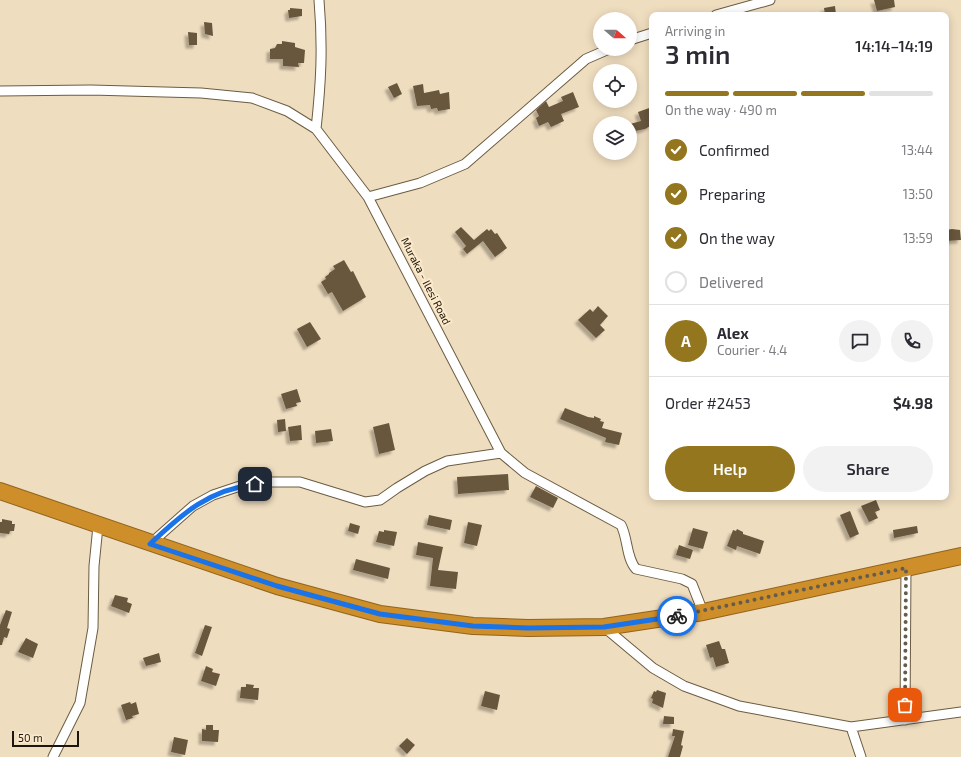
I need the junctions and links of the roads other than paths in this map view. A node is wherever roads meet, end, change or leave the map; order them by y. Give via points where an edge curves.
1 (319, 0) edge
2 (770, 0) edge
3 (727, 12) edge
4 (649, 34) edge
5 (637, 38) edge
6 (593, 56) edge
7 (0, 91) edge
8 (316, 129) junction
9 (368, 197) junction
10 (501, 452) junction
11 (0, 491) edge
12 (98, 526) junction
13 (150, 544) junction
14 (961, 556) edge
15 (906, 568) junction
16 (702, 612) junction
17 (604, 627) junction
18 (961, 712) edge
19 (905, 720) junction
20 (851, 727) junction
21 (53, 757) edge
22 (861, 757) edge

1 - 8 street via 322,78
2 - 3 street
4 - 5 street
6 - 9 street via 586,59 465,164 420,183
7 - 8 street via 201,93 252,98 287,111
8 - 9 street, Muraka - Ilesi Road
9 - 10 street, Muraka - Ilesi Road
10 - 13 street via 447,461 425,471 380,500 365,502 300,482 240,486 213,495 193,506
10 - 16 street, Muraka - Ilesi Road via 525,473 621,525 631,564 636,569 682,579 692,584
11 - 12 highway
12 - 13 highway
12 - 21 street via 94,566 93,628 80,703
13 - 17 highway via 277,586 380,614 473,626
14 - 15 highway
15 - 16 highway
15 - 19 street
16 - 17 highway
17 - 20 street via 653,668 684,686 739,706
18 - 19 street
19 - 20 street
20 - 22 street

